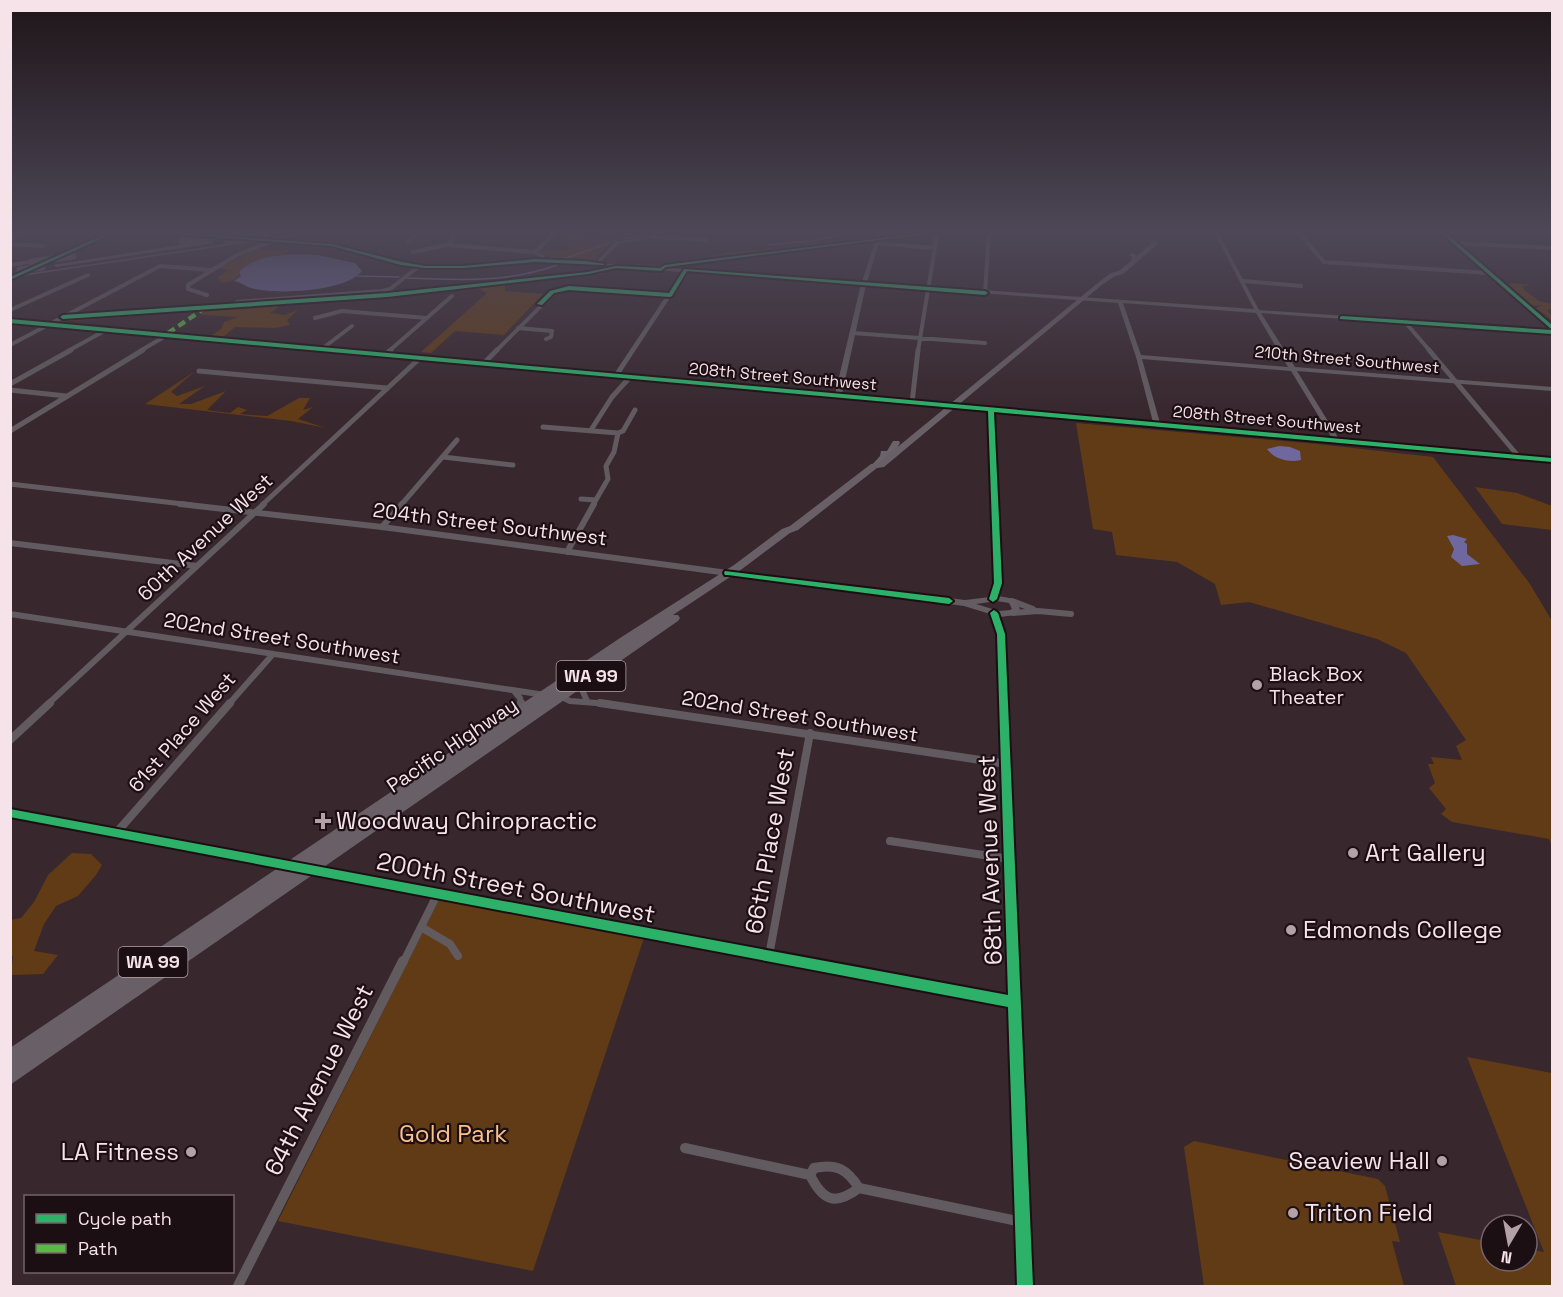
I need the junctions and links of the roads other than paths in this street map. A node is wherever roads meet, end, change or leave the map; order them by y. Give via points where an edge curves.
1 (47, 293) edge
2 (110, 293) edge
3 (200, 293) edge
4 (362, 293) edge
5 (552, 293) edge
6 (642, 293) edge
7 (862, 293) edge
8 (925, 293) edge
9 (978, 293) edge
10 (985, 293) joint
11 (1089, 293) edge
12 (1249, 293) edge
13 (1511, 293) edge
14 (207, 295) dead end
15 (670, 295) joint
16 (452, 296) dead end
17 (1080, 300) junction
18 (237, 302) dead end
19 (1120, 303) junction
20 (10, 310) edge
21 (1258, 312) junction
22 (315, 318) dead end
23 (427, 318) junction
24 (10, 321) edge
25 (1405, 322) junction
26 (50, 324) junction
27 (352, 326) dead end
28 (1552, 327) edge
29 (518, 328) junction
30 (108, 329) junction
31 (1552, 332) edge
32 (853, 333) junction
33 (169, 334) junction
34 (546, 339) dead end
35 (920, 339) junction
36 (985, 343) dead end
37 (10, 345) edge
38 (323, 348) junction
39 (386, 354) junction
40 (421, 357) junction
41 (1139, 357) junction
42 (485, 362) junction
43 (1293, 369) junction
44 (199, 370) dead end
45 (616, 375) junction
46 (631, 376) junction
47 (1458, 382) junction
48 (10, 384) edge
49 (387, 388) junction
50 (1552, 389) edge
51 (10, 390) edge
52 (66, 396) junction
53 (838, 396) junction
54 (912, 402) junction
55 (950, 406) junction
56 (634, 410) dead end
57 (991, 410) junction
58 (1157, 424) junction
59 (543, 427) dead end
60 (591, 430) junction
61 (10, 431) edge
62 (618, 433) junction
63 (457, 440) dead end
64 (1336, 440) junction
65 (888, 455) junction
66 (443, 457) junction
67 (1519, 457) junction
68 (1552, 460) edge
69 (513, 465) dead end
70 (10, 484) edge
71 (581, 499) dead end
72 (596, 500) junction
73 (255, 512) junction
74 (382, 527) junction
75 (10, 543) edge
76 (567, 552) junction
77 (196, 566) junction
78 (733, 574) junction
79 (998, 583) junction
80 (992, 599) junction
81 (1010, 601) junction
82 (965, 603) junction
83 (1038, 611) junction
84 (993, 612) junction
85 (10, 614) edge
86 (1011, 614) junction
87 (1071, 614) dead end
88 (129, 630) junction
89 (1001, 634) junction
90 (273, 654) junction
91 (583, 682) junction
92 (512, 690) junction
93 (546, 695) junction
94 (562, 697) junction
95 (587, 701) junction
96 (520, 712) junction
97 (810, 732) junction
98 (10, 740) edge
99 (1007, 764) junction
100 (10, 813) edge
101 (117, 832) junction
102 (890, 841) dead end
103 (1010, 859) junction
104 (302, 866) junction
105 (438, 893) junction
106 (421, 927) junction
107 (458, 956) dead end
108 (770, 956) junction
109 (1014, 1002) junction
110 (10, 1059) edge
111 (10, 1076) edge
112 (685, 1148) dead end
113 (810, 1175) junction
114 (859, 1188) junction
115 (1023, 1222) junction
116 (238, 1287) edge
117 (1025, 1287) edge

1 - 20 street
2 - 26 street
3 - 14 street
4 - 18 street
5 - 29 street
6 - 15 street
7 - 32 street
8 - 35 street
9 - 10 street
10 - 17 street
11 - 17 highway, Pacific Highway / WA 99
12 - 21 street
13 - 28 street
15 - 45 street
16 - 23 street
17 - 19 street
17 - 55 highway, Pacific Highway / WA 99
19 - 21 street
19 - 41 street
21 - 25 street
21 - 43 street
22 - 23 street via 342,310
23 - 39 street
24 - 26 street, 208th Street Southwest
25 - 31 street
25 - 47 street
26 - 30 street, 208th Street Southwest
26 - 37 street
27 - 38 street
29 - 34 street via 552,331
29 - 42 street
30 - 33 street, 208th Street Southwest
30 - 48 street
32 - 35 street
32 - 53 street
33 - 38 street, 208th Street Southwest
33 - 52 street
35 - 36 street
35 - 54 street
38 - 39 street, 208th Street Southwest
39 - 40 street, 208th Street Southwest
40 - 42 street, 208th Street Southwest
40 - 49 street, 60th Avenue West
41 - 43 street, 210th Street Southwest
41 - 58 street
42 - 45 street, 208th Street Southwest
43 - 47 street, 210th Street Southwest
43 - 64 street
44 - 49 street
45 - 46 street, 208th Street Southwest
46 - 53 street, 208th Street Southwest
46 - 60 street
47 - 50 street, 210th Street Southwest
47 - 67 street
49 - 73 street, 60th Avenue West
51 - 52 street
52 - 61 street
53 - 54 street, 208th Street Southwest
54 - 55 street, 208th Street Southwest
55 - 57 street, 208th Street Southwest
55 - 65 highway, Pacific Highway / WA 99 via 940,409 896,443
55 - 65 highway, Pacific Highway / WA 99 via 950,410
56 - 62 street
57 - 58 street, 208th Street Southwest
57 - 79 street
58 - 64 street, 208th Street Southwest
59 - 60 street
60 - 62 street
62 - 72 street via 606,466 608,479
63 - 66 street
64 - 67 street, 208th Street Southwest
65 - 78 highway, Pacific Highway / WA 99
66 - 69 street
66 - 74 street
67 - 68 street, 208th Street Southwest
70 - 73 street, 204th Street Southwest
71 - 72 street
72 - 76 street
73 - 74 street, 204th Street Southwest
73 - 77 street, 60th Avenue West
74 - 76 street, 204th Street Southwest
75 - 77 street
76 - 78 street, 204th Street Southwest
77 - 88 street, 60th Avenue West
78 - 82 street, 204th Street Southwest
78 - 91 highway, Pacific Highway / WA 99
78 - 93 highway, Pacific Highway / WA 99 via 709,584
79 - 80 street
79 - 81 street
80 - 81 street, 204th Street Southwest
80 - 82 street, 204th Street Southwest
80 - 84 street, 68th Avenue West via 988,606
81 - 83 street
81 - 86 street via 1016,606
82 - 84 street, 204th Street Southwest
83 - 86 street
83 - 87 street
84 - 86 street, 204th Street Southwest
84 - 89 street, 68th Avenue West
85 - 88 street, 202nd Street Southwest
86 - 89 street, 68th Avenue West
88 - 90 street, 202nd Street Southwest
88 - 98 street, 60th Avenue West
89 - 99 street, 68th Avenue West
90 - 92 street, 202nd Street Southwest
90 - 101 street, 61st Place West
91 - 94 highway, Pacific Highway / WA 99
91 - 95 street
92 - 93 street, 202nd Street Southwest
92 - 96 street via 520,696
93 - 96 highway, Pacific Highway / WA 99
94 - 95 street, 202nd Street Southwest
94 - 104 highway, Pacific Highway / WA 99
95 - 97 street, 202nd Street Southwest
96 - 104 highway, Pacific Highway / WA 99
97 - 99 street, 202nd Street Southwest
97 - 108 street, 66th Place West
99 - 103 street, 68th Avenue West
100 - 101 street, 200th Street Southwest
101 - 104 street, 200th Street Southwest
102 - 103 street
103 - 109 street, 68th Avenue West
104 - 105 street, 200th Street Southwest
104 - 110 highway, Pacific Highway / WA 99
104 - 111 highway, Pacific Highway / WA 99
105 - 106 street, 64th Avenue West
105 - 108 street, 200th Street Southwest
106 - 107 street via 450,944
106 - 116 street, 64th Avenue West
108 - 109 street, 200th Street Southwest
109 - 115 street, 68th Avenue West
112 - 113 street
113 - 114 street via 814,1168 831,1164 850,1172
113 - 114 street via 818,1193 833,1200 850,1196
114 - 115 street
115 - 117 street, 68th Avenue West

